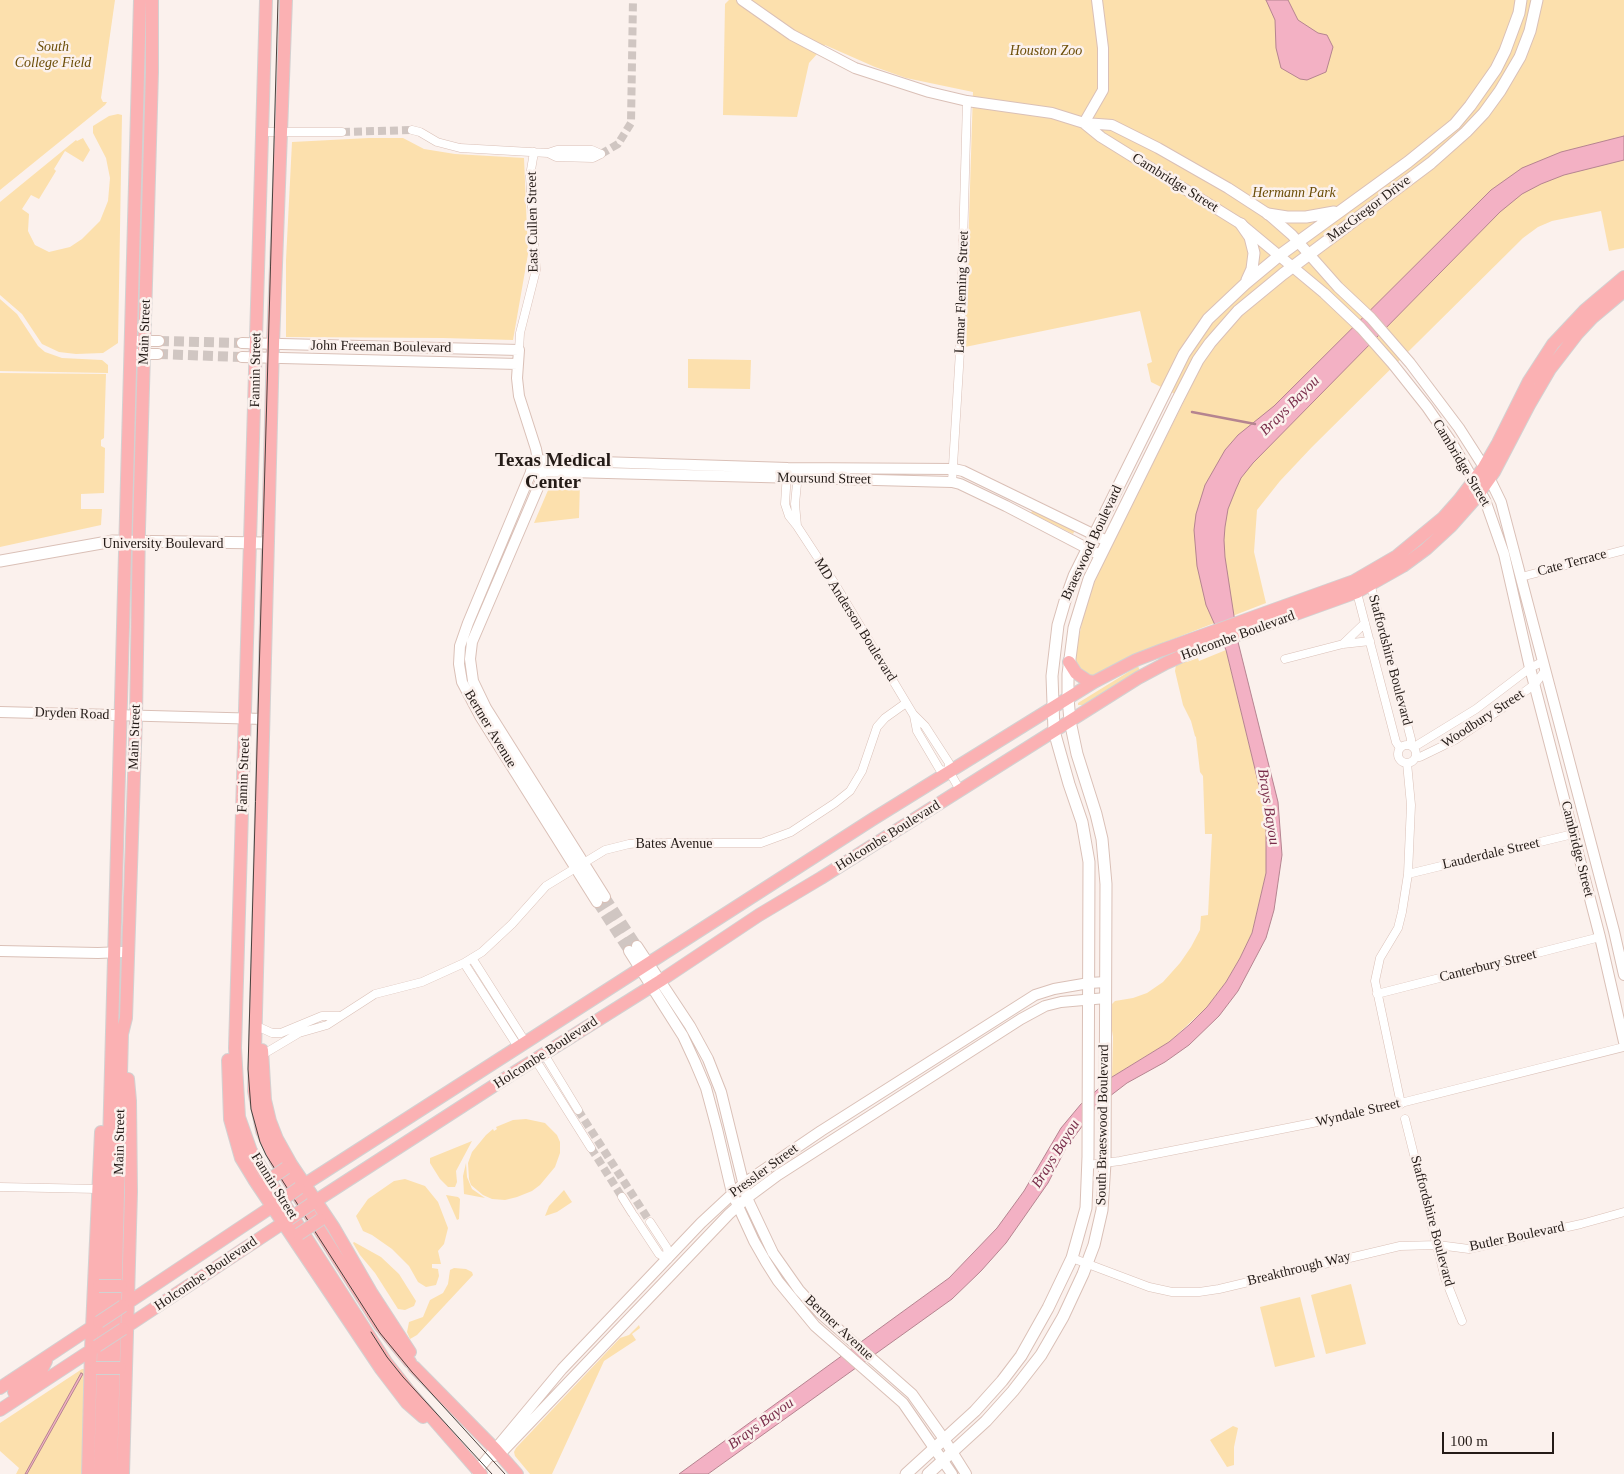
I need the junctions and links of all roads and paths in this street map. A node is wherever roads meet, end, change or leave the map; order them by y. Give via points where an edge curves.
1 (140, 0) edge
2 (152, 0) edge
3 (266, 0) edge
4 (286, 0) edge
5 (742, 0) edge
6 (1097, 0) edge
7 (1521, 0) edge
8 (1537, 0) edge
9 (263, 86) junction
10 (967, 101) junction
11 (1084, 124) junction
12 (412, 130) tunnel mouth
13 (262, 132) junction
14 (342, 132) tunnel mouth
15 (280, 133) junction
16 (534, 152) junction
17 (548, 153) junction
18 (278, 193) junction
19 (1343, 209) junction
20 (1268, 214) junction
21 (1241, 224) junction
22 (1298, 242) junction
23 (1308, 254) junction
24 (1280, 255) junction
25 (1293, 266) junction
26 (1624, 277) edge
27 (1245, 284) junction
28 (1624, 291) edge
29 (1567, 337) junction
30 (131, 340) junction
31 (144, 341) junction
32 (159, 341) tunnel mouth
33 (242, 343) tunnel mouth
34 (256, 344) junction
35 (273, 344) junction
36 (332, 346) junction
37 (436, 348) junction
38 (519, 350) junction
39 (130, 354) junction
40 (144, 354) junction
41 (158, 354) tunnel mouth
42 (242, 357) tunnel mouth
43 (256, 357) junction
44 (273, 358) junction
45 (332, 360) junction
46 (434, 362) junction
47 (518, 364) junction
48 (1411, 386) junction
49 (1164, 394) joint
50 (1438, 400) junction
51 (1177, 401) joint
52 (538, 460) junction
53 (954, 469) junction
54 (536, 471) junction
55 (1486, 472) junction
56 (792, 473) junction
57 (1474, 480) junction
58 (952, 482) junction
59 (1480, 492) junction
60 (1094, 534) junction
61 (125, 541) junction
62 (1107, 541) junction
63 (139, 542) junction
64 (251, 543) junction
65 (268, 543) junction
66 (1087, 549) junction
67 (1624, 550) edge
68 (1100, 555) junction
69 (0, 561) edge
70 (1521, 576) junction
71 (1369, 580) junction
72 (1356, 587) junction
73 (1365, 623) junction
74 (1370, 641) junction
75 (1343, 644) junction
76 (1192, 645) junction
77 (1285, 659) dead end
78 (1069, 662) junction
79 (1543, 667) junction
80 (1530, 668) junction
81 (1094, 682) junction
82 (1535, 684) junction
83 (1068, 698) junction
84 (906, 703) junction
85 (1053, 708) junction
86 (0, 712) edge
87 (121, 716) junction
88 (136, 716) junction
89 (246, 719) junction
90 (264, 719) junction
91 (1070, 721) junction
92 (1054, 731) junction
93 (1412, 746) junction
94 (1400, 748) junction
95 (1416, 757) junction
96 (1408, 763) junction
97 (949, 771) junction
98 (262, 788) junction
99 (960, 790) junction
100 (242, 817) junction
101 (1573, 834) junction
102 (259, 860) junction
103 (579, 866) junction
104 (241, 869) junction
105 (1408, 874) junction
106 (601, 899) tunnel mouth
107 (750, 899) junction
108 (759, 915) junction
109 (257, 928) junction
110 (1600, 937) junction
111 (633, 948) tunnel mouth
112 (0, 950) edge
113 (128, 951) junction
114 (114, 952) junction
115 (472, 958) junction
116 (464, 963) junction
117 (644, 966) junction
118 (1624, 975) edge
119 (237, 978) junction
120 (256, 978) junction
121 (1106, 982) junction
122 (655, 983) junction
123 (1090, 983) junction
124 (1377, 994) junction
125 (1106, 998) junction
126 (1089, 999) junction
127 (1014, 1008) junction
128 (339, 1016) junction
129 (1021, 1019) junction
130 (260, 1028) junction
131 (538, 1034) junction
132 (117, 1035) junction
133 (1624, 1042) edge
134 (522, 1045) junction
135 (1624, 1047) edge
136 (262, 1055) junction
137 (540, 1057) junction
138 (926, 1064) junction
139 (512, 1074) junction
140 (911, 1074) junction
141 (934, 1076) junction
142 (562, 1084) junction
143 (919, 1085) junction
144 (554, 1089) junction
145 (1401, 1104) junction
146 (725, 1107) junction
147 (578, 1110) tunnel mouth
148 (712, 1110) junction
149 (1405, 1119) dead end
150 (821, 1131) junction
151 (828, 1142) junction
152 (590, 1148) tunnel mouth
153 (1088, 1161) junction
154 (1105, 1163) junction
155 (287, 1164) junction
156 (261, 1181) junction
157 (743, 1184) junction
158 (302, 1186) junction
159 (0, 1187) edge
160 (98, 1189) junction
161 (732, 1193) junction
162 (622, 1197) tunnel mouth
163 (747, 1198) junction
164 (313, 1202) junction
165 (275, 1204) junction
166 (737, 1206) junction
167 (1624, 1212) edge
168 (286, 1220) junction
169 (650, 1222) tunnel mouth
170 (334, 1228) junction
171 (1438, 1246) junction
172 (302, 1250) junction
173 (1379, 1250) joint
174 (1072, 1258) junction
175 (668, 1259) junction
176 (1087, 1264) junction
177 (678, 1268) junction
178 (788, 1274) junction
179 (128, 1276) junction
180 (778, 1281) junction
181 (96, 1282) junction
182 (125, 1305) junction
183 (1048, 1308) junction
184 (1462, 1321) dead end
185 (606, 1322) junction
186 (96, 1324) junction
187 (125, 1328) junction
188 (616, 1332) junction
189 (94, 1348) junction
190 (1041, 1355) junction
191 (46, 1357) junction
192 (414, 1363) junction
193 (93, 1369) junction
194 (122, 1371) junction
195 (1002, 1382) junction
196 (548, 1385) junction
197 (0, 1388) edge
198 (1013, 1391) junction
199 (557, 1394) junction
200 (0, 1410) edge
201 (944, 1439) junction
202 (935, 1448) junction
203 (952, 1452) junction
204 (495, 1453) junction
205 (464, 1455) junction
206 (943, 1460) junction
207 (477, 1473) edge
208 (88, 1474) edge
209 (100, 1474) edge
210 (111, 1474) edge
211 (123, 1474) edge
212 (517, 1474) edge
213 (906, 1474) edge
214 (928, 1474) edge
215 (952, 1474) edge
216 (966, 1474) edge

1 - 30 main road, Main Street
2 - 31 main road, Main Street
3 - 9 main road, Fannin Street
4 - 15 main road, Fannin Street
5 - 10 street, Cambridge Street via 792,35 855,68
6 - 11 street via 1103,48 1102,90
7 - 19 main road, MacGregor Drive via 1519,13 1496,69 1455,124
8 - 23 main road, MacGregor Drive via 1520,57 1484,113 1431,163
9 - 13 main road, Fannin Street
9 - 15 main road via 269,96 271,129
10 - 11 street, Cambridge Street via 1052,113
10 - 53 street, Lamar Fleming Street
11 - 20 street, Cambridge Street via 1112,125 1158,148
11 - 21 street, Cambridge Street
12 - 16 street via 451,146
13 - 15 street
13 - 18 main road via 274,146 273,174
13 - 34 main road, Fannin Street
14 - 15 street
15 - 18 main road, Fannin Street
16 - 17 street
16 - 38 street, East Cullen Street via 530,176 536,270 520,333
17 - 17 street via 556,157 593,158 601,154 592,150
18 - 35 main road, Fannin Street
19 - 20 main road via 1306,217
19 - 22 main road, MacGregor Drive
20 - 22 street, Cambridge Street
21 - 24 street, Cambridge Street
21 - 27 main road via 1250,237 1254,253 1252,269
22 - 23 street, Cambridge Street
22 - 24 main road, MacGregor Drive
23 - 25 main road, MacGregor Drive
23 - 50 street, Cambridge Street via 1371,318
24 - 25 street, Cambridge Street
24 - 27 main road, MacGregor Drive
25 - 48 street, Cambridge Street via 1361,328
25 - 51 main road, MacGregor Drive via 1223,327 1198,360
26 - 29 main road, Holcombe Boulevard via 1584,310
27 - 49 main road, MacGregor Drive via 1202,326
28 - 29 main road, Holcombe Boulevard
29 - 55 main road, Holcombe Boulevard via 1533,375
30 - 31 street
30 - 39 main road, Main Street
31 - 32 street
31 - 40 main road, Main Street
33 - 34 street, John Freeman Boulevard
34 - 35 street, John Freeman Boulevard
34 - 43 main road, Fannin Street
35 - 36 street, John Freeman Boulevard
35 - 44 main road, Fannin Street
36 - 37 street, John Freeman Boulevard
36 - 45 street
37 - 38 street, John Freeman Boulevard
37 - 46 street
38 - 47 street
39 - 40 street
39 - 61 main road, Main Street
40 - 41 street
40 - 63 main road, Main Street
42 - 43 street, John Freeman Boulevard
43 - 44 street, John Freeman Boulevard
43 - 64 main road, Fannin Street
44 - 45 street, John Freeman Boulevard
44 - 65 main road, Fannin Street
45 - 46 street, John Freeman Boulevard
46 - 47 street, John Freeman Boulevard
47 - 52 street via 519,396
48 - 50 street via 1421,388 1432,402
48 - 57 street, Cambridge Street
49 - 60 main road, Braeswood Boulevard
50 - 55 street, Cambridge Street
51 - 62 main road, Braeswood Boulevard
52 - 54 street
52 - 56 street, Moursund Street
53 - 56 street, Moursund Street
53 - 58 street, Lamar Fleming Street
53 - 60 street, Moursund Street
54 - 56 street, Moursund Street
54 - 103 street, Bertner Avenue via 540,483 481,618 470,659 473,681 486,708
55 - 57 main road, Holcombe Boulevard
55 - 59 main road, Holcombe Boulevard
55 - 70 street, Cambridge Street via 1500,502
56 - 58 street, Moursund Street
56 - 84 street, MD Anderson Boulevard via 785,504 789,516
57 - 59 street, Cambridge Street
57 - 71 main road, Holcombe Boulevard via 1443,518
58 - 66 street, Moursund Street via 1006,506
59 - 71 main road, Holcombe Boulevard via 1426,549 1402,566
59 - 80 street, Cambridge Street via 1504,554
60 - 62 street, Moursund Street
60 - 66 main road, Braeswood Boulevard
61 - 63 main road, University Boulevard
61 - 69 main road, University Boulevard
61 - 87 main road, Main Street
62 - 68 main road, Braeswood Boulevard
63 - 64 main road, University Boulevard
63 - 88 main road, Main Street
64 - 65 main road, University Boulevard
64 - 89 main road, Fannin Street
65 - 90 main road, Fannin Street
66 - 68 street, Moursund Street
66 - 85 main road, Braeswood Boulevard via 1058,625 1053,662
67 - 70 street, Cate Terrace
68 - 78 main road, Braeswood Boulevard via 1080,604
70 - 79 street, Cambridge Street
71 - 72 main road, Holcombe Boulevard
71 - 93 street, Staffordshire Boulevard
72 - 73 street, Staffordshire Boulevard
72 - 76 main road, Holcombe Boulevard
73 - 74 street, Staffordshire Boulevard
73 - 75 street
74 - 75 street
74 - 94 street, Staffordshire Boulevard via 1394,736
75 - 77 street
76 - 81 main road, Holcombe Boulevard via 1136,660
76 - 91 main road, Holcombe Boulevard
78 - 81 main road via 1076,673
78 - 83 main road, Braeswood Boulevard
79 - 80 street, Woodbury Street
79 - 82 street, Woodbury Street
79 - 118 street, Cambridge Street
80 - 82 street, Cambridge Street
80 - 93 street, Woodbury Street via 1476,709
81 - 83 main road, Holcombe Boulevard
82 - 95 street, Woodbury Street via 1455,740
82 - 101 street, Cambridge Street
83 - 85 main road, Holcombe Boulevard
83 - 91 main road, Braeswood Boulevard
84 - 97 street, MD Anderson Boulevard via 917,731 940,770
84 - 103 street, Bates Avenue via 877,727 862,771 850,791 791,832 761,843 629,844 605,850
85 - 92 main road, Braeswood Boulevard
85 - 97 main road, Holcombe Boulevard
86 - 87 street, Dryden Road
87 - 88 street, Dryden Road
87 - 114 main road, Main Street
88 - 89 street, Dryden Road
88 - 113 main road, Main Street
89 - 90 street, Dryden Road
89 - 98 main road via 258,734 257,781
89 - 100 main road, Fannin Street
90 - 98 main road, Fannin Street
91 - 92 main road, Holcombe Boulevard
91 - 121 main road, South Braeswood Boulevard via 1076,754 1102,839 1106,884
92 - 99 main road, Holcombe Boulevard
92 - 123 main road, South Braeswood Boulevard via 1087,844
93 - 94 street
93 - 95 street
94 - 96 street via 1398,757
95 - 96 street
96 - 105 street via 1411,805
97 - 99 street, MD Anderson Boulevard
97 - 107 main road, Holcombe Boulevard
98 - 102 main road, Fannin Street
99 - 108 main road, Holcombe Boulevard
100 - 102 main road via 246,824 248,855
100 - 104 main road, Fannin Street
101 - 105 street, Lauderdale Street
101 - 110 street, Cambridge Street
102 - 109 main road, Fannin Street
103 - 106 street, Bertner Avenue
103 - 115 street, Bates Avenue via 546,886 494,942
104 - 109 main road via 248,869 254,877 253,919
104 - 119 main road, Fannin Street
105 - 124 street via 1398,928 1380,958 1375,981
107 - 108 main road
107 - 117 main road, Holcombe Boulevard
108 - 122 main road, Holcombe Boulevard
109 - 120 main road, Fannin Street
110 - 124 street, Canterbury Street
110 - 133 street, Cambridge Street
111 - 117 street, Bertner Avenue
112 - 114 street
113 - 114 street
113 - 132 main road, Main Street via 126,1018
114 - 132 main road, Main Street
115 - 116 street, Bates Avenue
115 - 134 street
116 - 128 street, Bates Avenue via 422,982 375,994
116 - 134 street
117 - 122 street, Bertner Avenue
117 - 131 main road, Holcombe Boulevard
119 - 156 main road via 228,1044 230,1119 241,1158
119 - 205 main road, Fannin Street via 237,1101 239,1117 252,1151 386,1362
120 - 130 main road
120 - 192 main road, Fannin Street via 254,1091 269,1148 379,1324
121 - 123 street, Pressler Street
121 - 125 main road, South Braeswood Boulevard
122 - 137 main road, Holcombe Boulevard
122 - 146 street, Bertner Avenue via 690,1026 708,1059
122 - 148 street, Bertner Avenue via 687,1045
123 - 126 main road, South Braeswood Boulevard
123 - 127 street, Pressler Street via 1035,995
124 - 145 street
125 - 126 street, Pressler Street
125 - 154 main road, South Braeswood Boulevard
126 - 129 street, Pressler Street via 1045,1006
126 - 153 main road, South Braeswood Boulevard
127 - 129 street
127 - 138 street, Pressler Street
128 - 130 street, Bates Avenue via 322,1016 281,1033
128 - 136 street, Bates Avenue via 327,1025 299,1033
129 - 141 street, Pressler Street
130 - 136 main road
131 - 134 main road, Holcombe Boulevard
131 - 137 main road via 532,1052
132 - 160 main road via 105,1052
132 - 179 main road via 130,1101
132 - 209 main road, Main Street
132 - 210 main road, Main Street
134 - 139 main road via 522,1061
134 - 158 main road, Holcombe Boulevard
135 - 145 street, Wyndale Street
136 - 155 main road via 268,1116
137 - 139 main road, Holcombe Boulevard
137 - 142 street
137 - 144 street
138 - 140 street, Pressler Street
138 - 141 street
139 - 164 main road, Holcombe Boulevard
140 - 143 street
140 - 150 street, Pressler Street
141 - 143 street, Pressler Street
142 - 144 street
142 - 147 street
143 - 151 street, Pressler Street
144 - 152 street
145 - 154 street, Wyndale Street
146 - 148 street
146 - 157 street, Bertner Avenue
148 - 161 street, Bertner Avenue
149 - 171 street, Staffordshire Boulevard
150 - 151 street
150 - 157 street, Pressler Street
151 - 163 street, Pressler Street
153 - 154 street, Wyndale Street
153 - 174 main road, South Braeswood Boulevard via 1086,1208
154 - 176 main road, South Braeswood Boulevard via 1102,1210
155 - 156 main road, bridge
155 - 158 main road
156 - 165 main road
157 - 161 street, Pressler Street
157 - 163 street, Bertner Avenue
158 - 164 main road
158 - 165 main road, Holcombe Boulevard, bridge
159 - 160 street
160 - 181 main road
161 - 166 street, Bertner Avenue
161 - 175 street, Pressler Street
162 - 175 street via 659,1254
163 - 166 street, Pressler Street
163 - 178 street, Bertner Avenue via 766,1241
164 - 168 main road, Holcombe Boulevard, bridge
164 - 170 main road
165 - 168 main road
165 - 182 main road, Holcombe Boulevard
166 - 177 street, Pressler Street
166 - 180 street, Bertner Avenue
167 - 171 street, Butler Boulevard via 1469,1249
168 - 172 main road
168 - 187 main road, Holcombe Boulevard
169 - 175 street via 667,1248
170 - 172 main road, bridge via 320,1220 299,1234
170 - 192 main road
171 - 173 street, Butler Boulevard via 1400,1246
171 - 184 street, Staffordshire Boulevard
172 - 205 main road via 381,1369 407,1402
173 - 176 street, Breakthrough Way via 1199,1292 1172,1292 1133,1282
174 - 176 street, Breakthrough Way
174 - 183 main road, South Braeswood Boulevard
175 - 177 street
175 - 185 street, Pressler Street
176 - 190 main road, South Braeswood Boulevard
177 - 188 street, Pressler Street
178 - 180 street
178 - 201 street, Bertner Avenue via 824,1316 912,1394
179 - 181 main road, bridge via 121,1286
179 - 182 main road
180 - 202 street, Bertner Avenue via 815,1326 903,1403
181 - 186 main road
182 - 186 main road, Holcombe Boulevard, bridge
182 - 187 main road
183 - 190 main road via 1035,1348
183 - 195 main road, South Braeswood Boulevard via 1030,1342
185 - 188 street
185 - 196 street, Pressler Street
186 - 189 main road
186 - 191 main road, Holcombe Boulevard
187 - 189 main road, Holcombe Boulevard, bridge
187 - 194 main road
188 - 199 street, Pressler Street
189 - 193 main road
189 - 200 main road, Holcombe Boulevard
190 - 198 main road, South Braeswood Boulevard
191 - 197 main road, Holcombe Boulevard
191 - 200 main road via 41,1370 17,1389
192 - 204 main road, Fannin Street
193 - 194 main road, bridge
193 - 208 main road
194 - 211 main road
195 - 198 main road
195 - 201 main road, South Braeswood Boulevard
196 - 199 street
196 - 204 street, Pressler Street
198 - 203 main road, South Braeswood Boulevard
199 - 204 street, Pressler Street
201 - 202 main road, South Braeswood Boulevard
201 - 203 street, Bertner Avenue
202 - 206 street, Bertner Avenue
202 - 213 main road, South Braeswood Boulevard
203 - 206 main road, South Braeswood Boulevard
203 - 216 street, Bertner Avenue
204 - 207 street, Pressler Street
204 - 212 main road, Fannin Street
205 - 207 main road, Fannin Street
206 - 214 main road, South Braeswood Boulevard
206 - 215 street, Bertner Avenue

